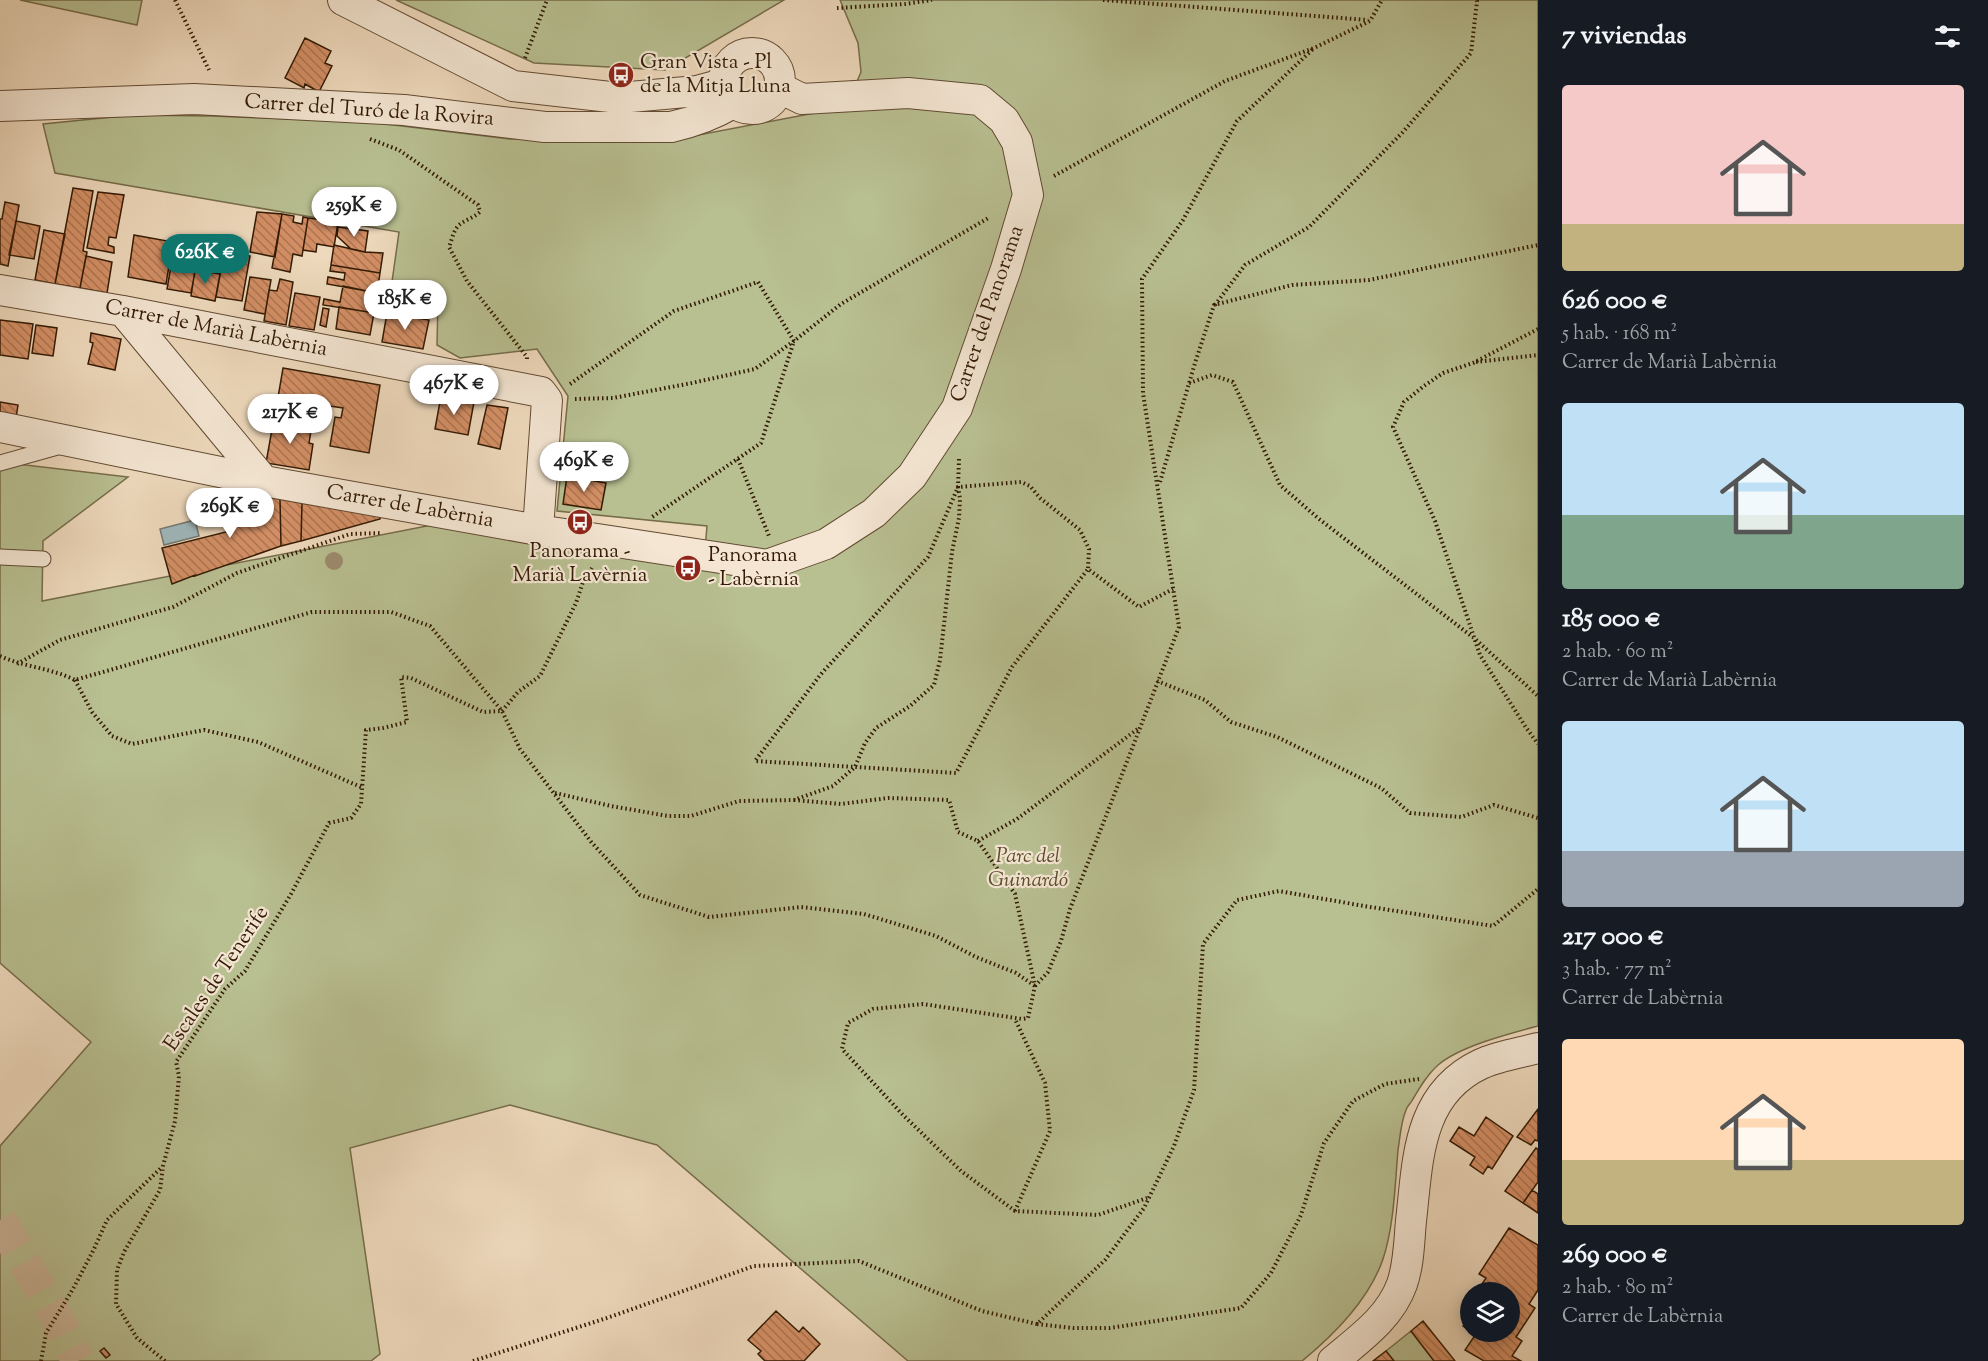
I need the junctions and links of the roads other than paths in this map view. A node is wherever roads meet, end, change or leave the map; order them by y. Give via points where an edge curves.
1 (343, 0) edge
2 (780, 88) junction
3 (728, 93) junction
4 (0, 106) edge
5 (0, 290) edge
6 (123, 311) junction
7 (0, 427) edge
8 (72, 442) junction
9 (0, 463) edge
10 (264, 481) junction
11 (538, 530) junction
12 (0, 557) edge
13 (43, 559) dead end
14 (1538, 1048) edge
15 (1333, 1361) edge

1 - 3 street via 513,86 619,98 697,91
2 - 3 street via 773,101 761,108 746,109
2 - 3 street via 780,73 774,62 753,52 730,62 725,72
2 - 11 street, Carrer del Panorama via 802,99 908,93 980,100 1004,120 1017,142 1028,195 957,408 912,476 874,513 826,544 766,565
3 - 4 street, Carrer del Turó de la Rovira via 715,115 671,127 545,127 404,110 194,99
5 - 6 street, Carrer de Marià Labèrnia
6 - 10 street
6 - 11 street, Carrer de Marià Labèrnia via 537,394
7 - 8 street, Carrer de Labèrnia
8 - 9 lane
8 - 10 street, Carrer de Labèrnia
10 - 11 street, Carrer de Labèrnia
12 - 13 lane
14 - 15 street via 1482,1064 1456,1079 1440,1096 1427,1122 1402,1285 1371,1329

